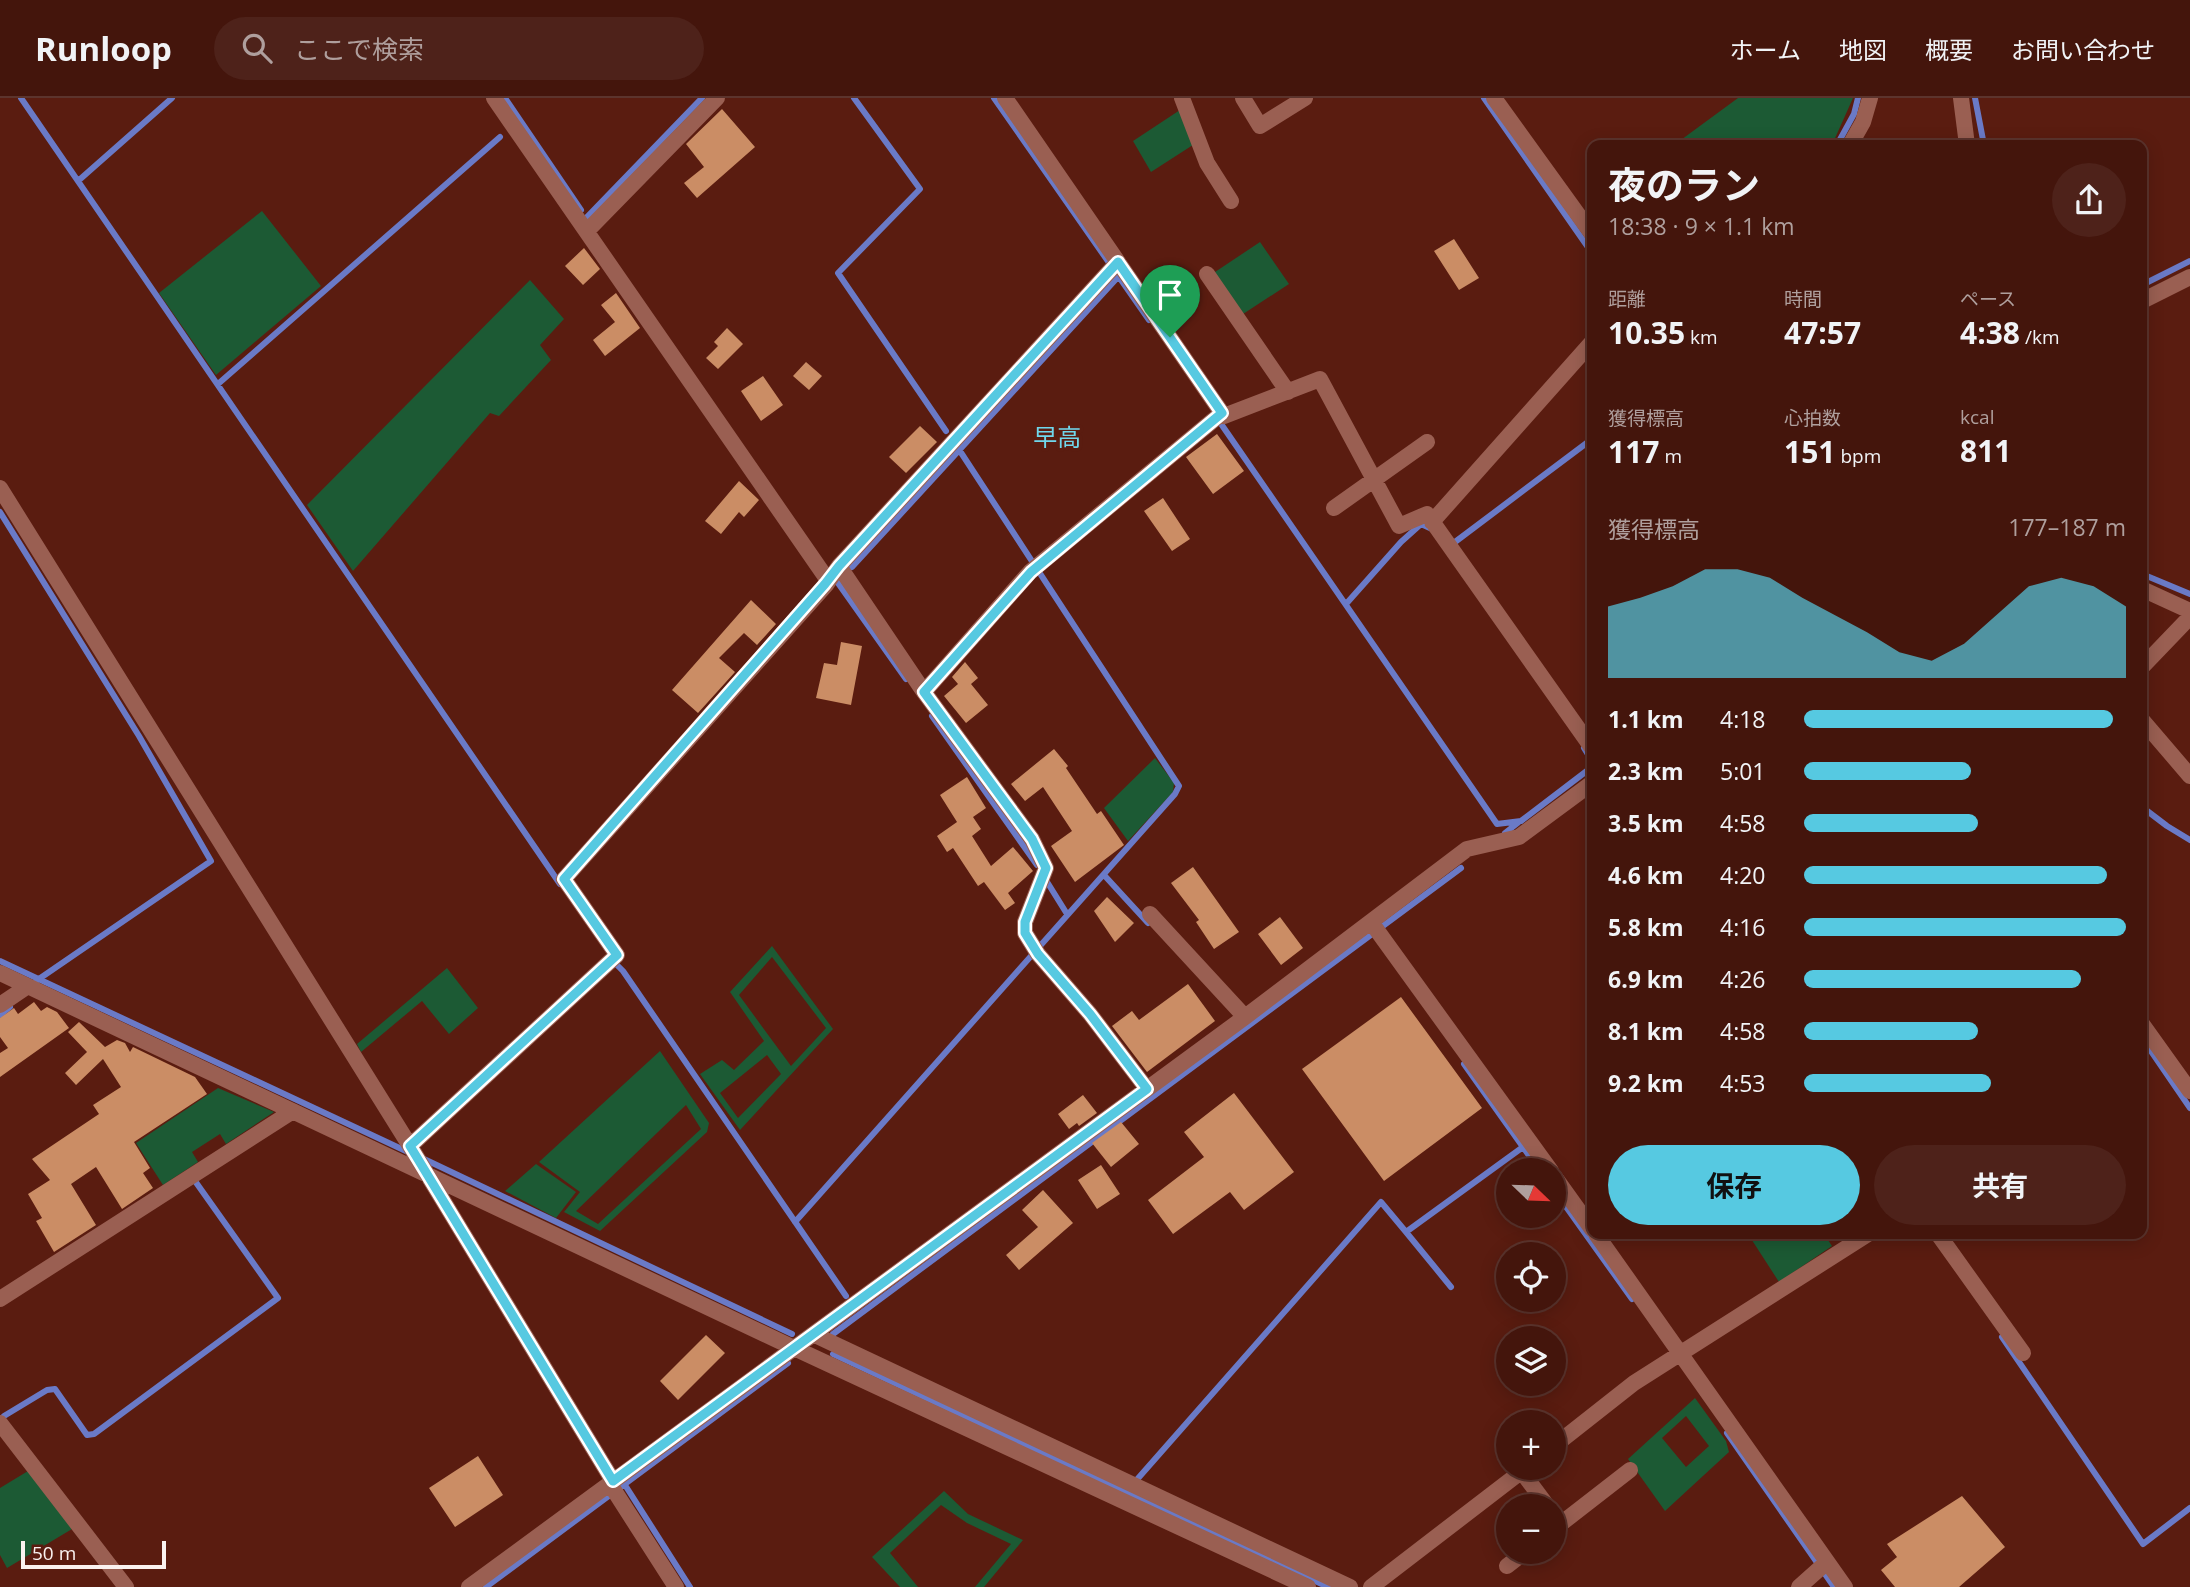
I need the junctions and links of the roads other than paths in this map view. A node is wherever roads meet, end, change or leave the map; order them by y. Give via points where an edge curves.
1 (494, 98) edge
2 (717, 98) edge
3 (1005, 98) edge
4 (1182, 98) edge
5 (1242, 98) edge
6 (1305, 98) edge
7 (1494, 98) edge
8 (1870, 98) edge
9 (1961, 98) edge
10 (1853, 140) edge
11 (1966, 140) edge
12 (1231, 201) dead end
13 (591, 227) junction
14 (1587, 227) edge
15 (1113, 266) junction
16 (1207, 274) dead end
17 (2190, 277) edge
18 (2147, 298) edge
19 (1587, 348) edge
20 (1288, 392) junction
21 (1217, 416) junction
22 (1427, 442) dead end
23 (1374, 479) junction
24 (0, 488) edge
25 (1334, 508) dead end
26 (1432, 522) junction
27 (833, 572) junction
28 (2147, 591) edge
29 (2190, 611) edge
30 (2190, 617) edge
31 (2147, 662) edge
32 (924, 692) junction
33 (2147, 726) edge
34 (1587, 741) edge
35 (2190, 776) edge
36 (1587, 787) edge
37 (1150, 914) dead end
38 (1375, 928) junction
39 (0, 973) edge
40 (28, 986) junction
41 (0, 1005) edge
42 (1245, 1017) junction
43 (2149, 1049) edge
44 (1147, 1089) junction
45 (2190, 1091) edge
46 (293, 1111) junction
47 (411, 1147) junction
48 (1541, 1158) edge
49 (423, 1169) junction
50 (1566, 1192) edge
51 (1587, 1222) edge
52 (1599, 1239) edge
53 (1860, 1239) edge
54 (1942, 1239) edge
55 (0, 1299) edge
56 (815, 1335) junction
57 (794, 1348) junction
58 (2023, 1353) dead end
59 (1677, 1357) junction
60 (1, 1425) edge
61 (1566, 1437) edge
62 (1630, 1470) dead end
63 (1511, 1480) edge
64 (614, 1487) junction
65 (1566, 1516) edge
66 (1827, 1562) junction
67 (1510, 1564) edge
68 (1507, 1566) dead end
69 (125, 1587) edge
70 (469, 1587) edge
71 (676, 1587) edge
72 (1308, 1587) edge
73 (1350, 1587) edge
74 (1371, 1587) edge
75 (1800, 1587) edge
76 (1845, 1587) edge

1 - 13 street
2 - 13 street
3 - 15 street
4 - 12 street via 1207,163
5 - 6 street via 1260,126
7 - 14 street
8 - 10 street
9 - 11 street
13 - 27 street
15 - 21 street
15 - 27 street
16 - 20 street
17 - 18 street
19 - 26 street
20 - 21 street
20 - 23 street via 1320,379
21 - 32 street via 1034,568
22 - 23 street
23 - 25 street
23 - 26 street via 1399,526 1427,513
24 - 47 street
26 - 34 street
27 - 32 street
27 - 47 street via 564,879 617,955
28 - 29 street
30 - 31 street
32 - 44 street via 1032,839 1046,868 1025,933
33 - 35 street
36 - 38 street via 1519,837 1467,849
37 - 42 street
38 - 42 street
38 - 48 street
39 - 40 street
40 - 41 street
40 - 46 street
42 - 44 street
43 - 45 street
44 - 56 street
46 - 49 street
46 - 55 street
47 - 49 street
49 - 57 street
49 - 64 street
50 - 51 street
52 - 59 street
53 - 59 street
54 - 58 street
56 - 57 street
56 - 73 street
57 - 64 street
57 - 72 street
59 - 61 street via 1634,1383
59 - 66 street
60 - 69 street
62 - 65 street
63 - 74 street
64 - 70 street
64 - 71 street
66 - 75 street
66 - 76 street
67 - 68 street

